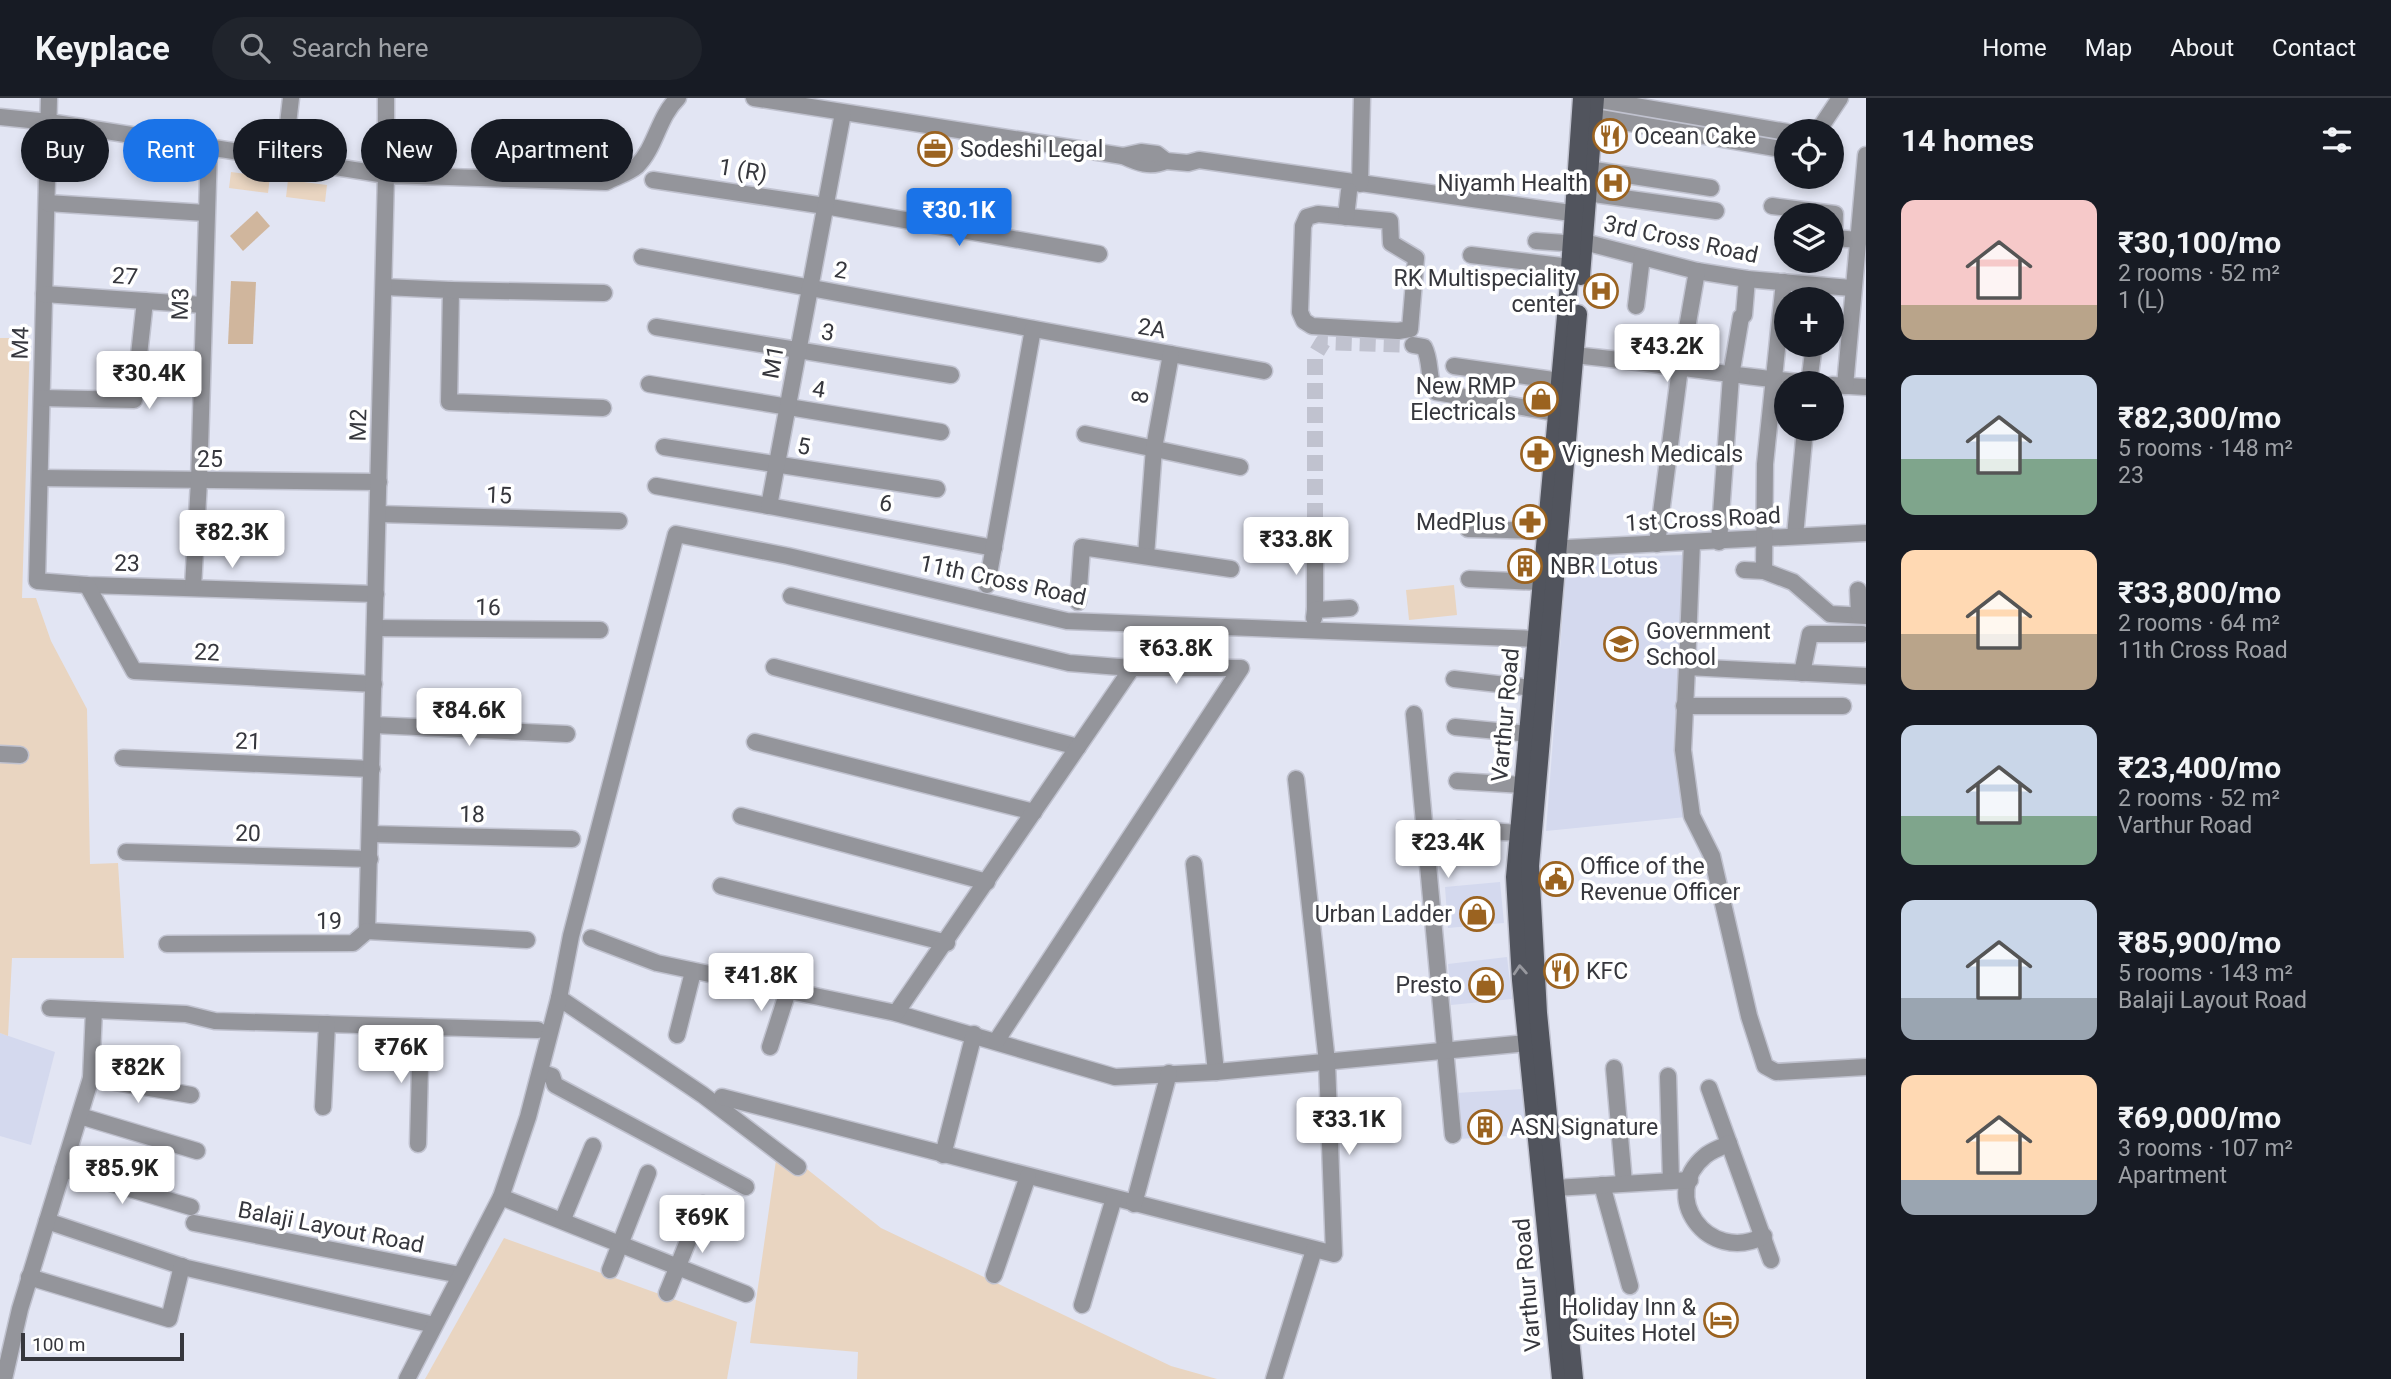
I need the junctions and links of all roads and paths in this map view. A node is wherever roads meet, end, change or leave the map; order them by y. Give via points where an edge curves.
1 (49, 98) edge
2 (291, 98) edge
3 (386, 98) edge
4 (678, 98) edge
5 (754, 98) edge
6 (1363, 98) edge
7 (1840, 98) edge
8 (811, 103) edge
9 (1591, 103) edge
10 (843, 113) junction
11 (0, 117) edge
12 (21, 119) edge
13 (49, 119) edge
14 (289, 119) edge
15 (386, 119) edge
16 (1826, 119) edge
17 (1774, 130) edge
18 (1774, 147) edge
19 (1866, 155) edge
20 (1588, 169) junction
21 (457, 177) edge
22 (653, 180) dead end
23 (48, 182) edge
24 (207, 182) edge
25 (386, 182) edge
26 (1711, 188) dead end
27 (1355, 189) junction
28 (1587, 193) junction
29 (47, 203) junction
30 (825, 206) junction
31 (1772, 206) dead end
32 (1716, 211) dead end
33 (206, 213) junction
34 (1351, 217) junction
35 (1579, 217) junction
36 (1859, 240) junction
37 (1536, 241) dead end
38 (1584, 242) junction
39 (1565, 243) dead end
40 (1099, 254) dead end
41 (1471, 256) dead end
42 (642, 257) dead end
43 (1642, 257) junction
44 (1697, 271) junction
45 (1573, 278) junction
46 (1747, 279) junction
47 (1784, 282) junction
48 (384, 287) junction
49 (1802, 287) edge
50 (809, 288) junction
51 (1852, 288) junction
52 (1844, 289) edge
53 (451, 290) junction
54 (44, 293) junction
55 (604, 293) dead end
56 (145, 300) junction
57 (203, 305) junction
58 (1636, 306) dead end
59 (656, 327) dead end
60 (1033, 329) junction
61 (1413, 345) dead end
62 (798, 351) junction
63 (1171, 354) junction
64 (1568, 355) junction
65 (1454, 366) dead end
66 (1680, 368) junction
67 (1264, 371) dead end
68 (1775, 371) edge
69 (1840, 371) edge
70 (951, 375) dead end
71 (1731, 376) junction
72 (1774, 380) joint
73 (1560, 381) junction
74 (649, 384) dead end
75 (1844, 386) edge
76 (1866, 387) edge
77 (42, 398) junction
78 (789, 407) junction
79 (603, 408) dead end
80 (1556, 413) junction
81 (941, 432) dead end
82 (1085, 434) dead end
83 (1804, 441) edge
84 (664, 447) dead end
85 (1154, 448) junction
86 (777, 465) junction
87 (1240, 467) dead end
88 (40, 478) junction
89 (199, 481) junction
90 (379, 482) junction
91 (656, 486) dead end
92 (937, 489) dead end
93 (769, 506) junction
94 (378, 514) junction
95 (619, 522) dead end
96 (1468, 529) dead end
97 (1866, 533) edge
98 (1795, 536) junction
99 (1763, 540) junction
100 (1692, 542) junction
101 (1719, 542) junction
102 (1315, 543) tunnel mouth
103 (1548, 543) junction
104 (1657, 544) junction
105 (994, 548) junction
106 (1146, 556) junction
107 (1231, 569) dead end
108 (1744, 570) dead end
109 (1764, 571) junction
110 (1469, 579) dead end
111 (1541, 582) junction
112 (87, 585) junction
113 (987, 585) dead end
114 (193, 587) junction
115 (1857, 590) dead end
116 (376, 594) junction
117 (791, 596) dead end
118 (1078, 602) dead end
119 (1350, 608) dead end
120 (1315, 610) junction
121 (1862, 615) edge
122 (375, 628) junction
123 (600, 630) dead end
124 (1313, 631) junction
125 (1862, 634) dead end
126 (1536, 639) junction
127 (774, 667) dead end
128 (1687, 667) junction
129 (1132, 668) junction
130 (1802, 673) junction
131 (1866, 676) edge
132 (1454, 679) dead end
133 (374, 684) junction
134 (1532, 688) junction
135 (1684, 705) junction
136 (1843, 706) dead end
137 (1414, 714) dead end
138 (373, 725) junction
139 (1455, 727) dead end
140 (567, 734) dead end
141 (1528, 734) junction
142 (755, 742) dead end
143 (1078, 747) junction
144 (0, 754) edge
145 (20, 755) dead end
146 (123, 758) dead end
147 (372, 769) junction
148 (1296, 779) dead end
149 (1457, 781) dead end
150 (1523, 785) junction
151 (1034, 812) junction
152 (741, 816) dead end
153 (1458, 829) dead end
154 (1519, 833) junction
155 (370, 834) junction
156 (572, 839) dead end
157 (126, 852) dead end
158 (370, 859) junction
159 (1194, 864) dead end
160 (987, 883) junction
161 (721, 886) dead end
162 (367, 931) junction
163 (592, 938) dead end
164 (527, 940) dead end
165 (947, 943) junction
166 (167, 944) dead end
167 (693, 972) junction
168 (788, 991) junction
169 (559, 998) junction
170 (50, 1008) dead end
171 (94, 1010) junction
172 (896, 1013) junction
173 (327, 1024) junction
174 (421, 1027) junction
175 (538, 1030) dead end
176 (974, 1034) junction
177 (677, 1035) dead end
178 (997, 1040) junction
179 (1534, 1042) junction
180 (769, 1047) dead end
181 (1446, 1049) junction
182 (1327, 1062) junction
183 (1866, 1067) edge
184 (1614, 1068) dead end
185 (1216, 1072) junction
186 (1168, 1073) junction
187 (1668, 1076) dead end
188 (91, 1078) junction
189 (538, 1079) junction
190 (1709, 1088) dead end
191 (191, 1095) dead end
192 (722, 1097) dead end
193 (323, 1107) dead end
194 (80, 1116) junction
195 (1454, 1135) dead end
196 (1729, 1143) junction
197 (418, 1144) dead end
198 (593, 1146) dead end
199 (197, 1151) dead end
200 (943, 1155) junction
201 (798, 1167) dead end
202 (63, 1169) junction
203 (648, 1173) dead end
204 (1028, 1177) junction
205 (1690, 1180) junction
206 (1671, 1181) junction
207 (1624, 1183) junction
208 (1602, 1185) junction
209 (746, 1187) dead end
210 (1555, 1188) junction
211 (501, 1197) junction
212 (1114, 1198) junction
213 (1134, 1203) junction
214 (703, 1204) dead end
215 (563, 1219) junction
216 (47, 1221) junction
217 (1764, 1236) junction
218 (621, 1242) junction
219 (1314, 1250) junction
220 (1772, 1260) dead end
221 (678, 1265) junction
222 (182, 1266) junction
223 (610, 1270) dead end
224 (460, 1275) junction
225 (994, 1275) dead end
226 (29, 1277) junction
227 (1630, 1286) dead end
228 (667, 1293) dead end
229 (746, 1294) dead end
230 (1082, 1305) dead end
231 (434, 1325) junction
232 (4, 1379) edge
233 (407, 1379) edge
234 (1274, 1379) edge
235 (1561, 1379) edge
236 (1574, 1379) edge

1 - 13 street, M4
2 - 14 street
3 - 15 street, M2
4 - 21 street via 665,110 636,167 606,182
5 - 8 street
6 - 27 street
7 - 16 street
8 - 10 street
9 - 17 street
9 - 18 street
9 - 20 main road, Varthur Road
9 - 35 main road, Varthur Road
10 - 27 street via 1123,156 1140,164 1199,160
10 - 30 street, M1
11 - 12 street
19 - 36 street
20 - 26 street
20 - 28 main road, Varthur Road
22 - 30 street, 1 (R)
23 - 29 street, M4
24 - 33 street, M3
25 - 48 street, M2
27 - 34 street
27 - 35 street
28 - 32 street
28 - 35 main road, Varthur Road
29 - 33 street
29 - 54 street, M4
30 - 40 street, 1 (R)
30 - 50 street, M1
31 - 36 street via 1835,214 1834,238
33 - 57 street, M3
34 - 34 street via 1307,217 1300,312 1304,321 1312,326 1410,329 1416,258 1391,243 1390,221
35 - 38 main road, Varthur Road
35 - 45 main road, Varthur Road
36 - 51 street
37 - 39 street
38 - 43 street, 3rd Cross Road
38 - 45 main road, Varthur Road
41 - 45 street
42 - 50 street, 2
43 - 44 street, 3rd Cross Road
43 - 58 street
44 - 46 street, 3rd Cross Road
44 - 66 street
45 - 64 main road, Varthur Road
46 - 47 street, 3rd Cross Road
46 - 71 street
47 - 49 street, 3rd Cross Road
47 - 68 street
48 - 53 street
48 - 90 street, M2
50 - 60 street, 2
50 - 62 street, M1
51 - 52 street, 3rd Cross Road
51 - 69 street
53 - 55 street
53 - 79 street via 449,402
54 - 56 street, 27
54 - 77 street, M4
56 - 57 street, 27
56 - 77 street via 134,400
57 - 89 street, M3
59 - 62 street, 3
60 - 63 street, 2A
60 - 105 street
61 - 80 street via 1423,348 1429,357 1436,392
62 - 70 street, 3
62 - 78 street, M1
63 - 67 street, 2A
63 - 85 street, 8
64 - 66 street
64 - 73 main road, Varthur Road
64 - 103 main road, Varthur Road
65 - 73 street
66 - 71 street
66 - 104 street
71 - 72 street
71 - 101 street
72 - 99 street
73 - 80 main road, Varthur Road
74 - 78 street, 4
75 - 76 street
77 - 88 street, M4
78 - 81 street, 4
78 - 86 street, M1
80 - 103 main road, Varthur Road
82 - 85 street
83 - 98 street
84 - 86 street, 5
85 - 87 street
85 - 106 street, 8
86 - 92 street, 5
86 - 93 street, M1
88 - 89 street, 25
88 - 112 street, M4 via 37,581
89 - 90 street, 25
89 - 114 street, M3
90 - 94 street, M2
91 - 93 street
93 - 105 street, 6
94 - 95 street, 15
94 - 116 street, M2
96 - 103 street, 1st Cross Road
97 - 98 street, 1st Cross Road
98 - 99 street, 1st Cross Road
99 - 101 street, 1st Cross Road
99 - 109 street
100 - 101 street, 1st Cross Road
100 - 104 street, 1st Cross Road
100 - 128 street
102 - 120 street
103 - 104 street, 1st Cross Road
103 - 111 main road, Varthur Road
103 - 179 main road, Varthur Road via 1530,866
105 - 113 street
106 - 107 street
106 - 118 street via 1082,547
108 - 109 street
109 - 121 street via 1793,582 1826,613
110 - 111 street
111 - 126 main road, Varthur Road
112 - 114 street, 23
112 - 133 street, 22 via 134,671
114 - 116 street, 23
115 - 121 street
116 - 122 street, M2
117 - 129 street via 1069,663
119 - 120 street
120 - 124 street
122 - 123 street, 16
122 - 133 street, M2
124 - 126 street, 11th Cross Road
124 - 169 street, 11th Cross Road via 1067,621 676,534 570,936
125 - 130 street via 1810,634
126 - 134 main road, Varthur Road
127 - 143 street
128 - 130 street
128 - 135 street
129 - 143 street
129 - 178 street via 1241,668
130 - 131 street
132 - 134 street
133 - 138 street, M2
134 - 141 main road, Varthur Road
135 - 136 street
135 - 183 street via 1683,750 1692,816 1712,856 1765,1066 1776,1072
137 - 181 street
138 - 140 street
138 - 147 street, M2
139 - 141 street
141 - 150 main road, Varthur Road
142 - 151 street
143 - 151 street
144 - 145 street
146 - 147 street, 21
147 - 155 street, M2
148 - 182 street
149 - 150 street
150 - 154 main road, Varthur Road
151 - 160 street
152 - 160 street
153 - 154 street
179 -> 154 main road, Varthur Road via 1515,877
155 - 156 street, 18
155 - 158 street, M2
157 - 158 street, 20
158 - 162 street, M2
159 - 185 street
160 - 165 street
161 - 165 street
162 - 164 street, 19
162 - 166 street, 19 via 353,943
163 - 167 street
165 - 172 street
167 - 168 street
167 - 177 street
168 - 172 street
168 - 180 street
169 - 189 street
169 - 201 street via 704,1095
170 - 171 street
171 - 173 street via 186,1014 215,1021
171 - 188 street
172 - 176 street
173 - 174 street
173 - 193 street
174 - 175 street
174 - 197 street
176 - 178 street
176 - 200 street
178 - 186 street via 1115,1077
179 - 181 street
179 - 210 main road, Varthur Road
179 - 235 main road, Varthur Road
181 - 182 street
181 - 195 street
182 - 185 street
182 - 219 street via 1334,1254
184 - 207 street
185 - 186 street
186 - 213 street
187 - 206 street
188 - 191 street
188 - 194 street
189 - 209 street via 548,1090 555,1085
189 - 211 street
190 - 196 street
192 - 200 street
194 - 199 street
194 - 202 street
196 - 205 street via 1704,1156
196 - 217 street
198 - 215 street
200 - 204 street
202 - 216 street
202 - 224 street, Balaji Layout Road via 192,1215
203 - 218 street
204 - 212 street
204 - 225 street
205 - 206 street
205 - 217 street via 1689,1211 1711,1238 1741,1245
206 - 207 street
207 - 208 street
208 - 210 street
208 - 227 street
210 - 236 main road, Varthur Road
211 - 215 street
211 - 224 street
212 - 213 street
212 - 230 street
213 - 219 street
214 - 221 street
215 - 218 street
216 - 222 street
216 - 226 street
217 - 220 street
218 - 221 street
218 - 223 street
219 - 234 street
221 - 228 street
221 - 229 street
222 - 226 street via 169,1319
222 - 231 street
224 - 231 street
226 - 232 street
231 - 233 street

